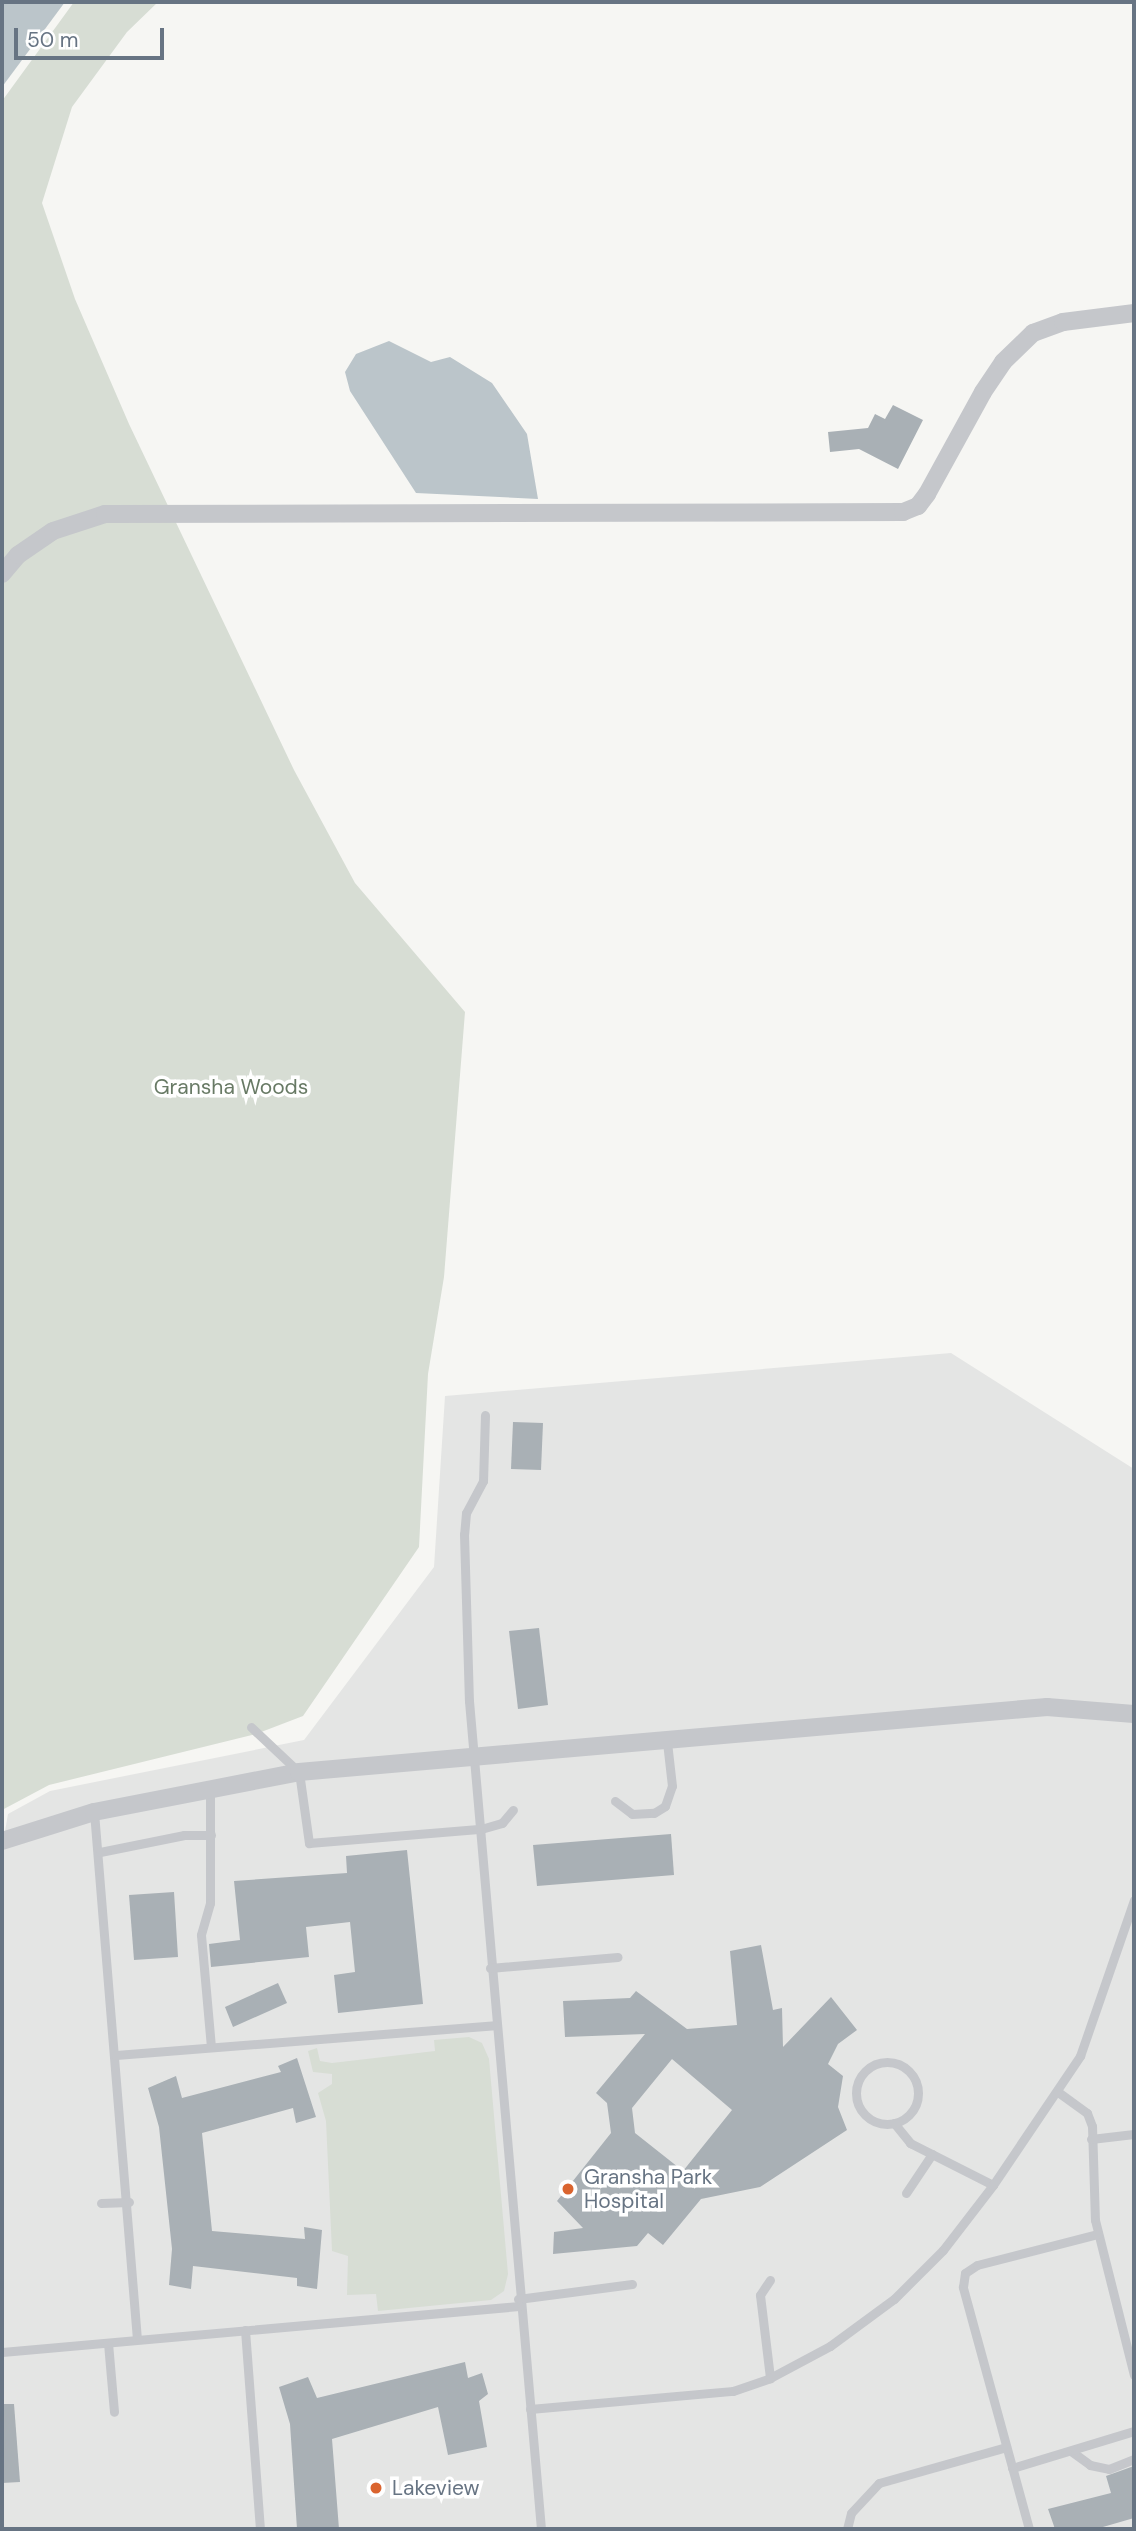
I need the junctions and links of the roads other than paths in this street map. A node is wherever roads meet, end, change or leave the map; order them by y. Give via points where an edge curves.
1 (1134, 313) edge
2 (2, 574) edge
3 (485, 1415) dead end
4 (1134, 1714) edge
5 (251, 1727) dead end
6 (667, 1742) junction
7 (475, 1758) junction
8 (299, 1772) junction
9 (210, 1787) junction
10 (615, 1801) dead end
11 (513, 1810) dead end
12 (94, 1812) junction
13 (481, 1829) junction
14 (211, 1835) junction
15 (2, 1841) edge
16 (100, 1852) junction
17 (1134, 1900) edge
18 (618, 1957) dead end
19 (490, 1968) junction
20 (495, 2025) junction
21 (211, 2048) junction
22 (116, 2055) junction
23 (1058, 2092) junction
24 (894, 2123) junction
25 (1134, 2134) edge
26 (1091, 2139) junction
27 (932, 2154) junction
28 (993, 2185) junction
29 (906, 2193) dead end
30 (129, 2202) junction
31 (100, 2203) dead end
32 (1098, 2234) junction
33 (770, 2280) dead end
34 (632, 2284) dead end
35 (518, 2303) junction
36 (245, 2330) junction
37 (137, 2339) junction
38 (108, 2343) junction
39 (2, 2352) edge
40 (1134, 2375) edge
41 (770, 2378) junction
42 (530, 2409) junction
43 (114, 2412) dead end
44 (1134, 2431) edge
45 (1006, 2447) junction
46 (1071, 2451) junction
47 (1134, 2459) edge
48 (1012, 2468) junction
49 (260, 2529) edge
50 (541, 2529) edge
51 (848, 2529) edge
52 (1029, 2529) edge

1 - 2 street via 1063,322 1033,332 982,392 927,494 918,506 903,512 104,514 53,531 18,555
3 - 7 lane via 483,1481 466,1513 463,1562
4 - 6 street via 1047,1707
5 - 8 lane
6 - 7 street
6 - 10 lane via 672,1786 664,1806 654,1813 632,1814
7 - 8 street
7 - 13 lane
8 - 9 street
8 - 13 lane via 309,1843
9 - 12 street
9 - 14 lane
11 - 13 lane via 502,1823
12 - 15 street
12 - 16 lane
13 - 19 lane
14 - 16 lane via 184,1835
14 - 21 lane via 211,1903 201,1935
16 - 22 lane
17 - 23 lane via 1100,2008
18 - 19 lane
19 - 20 lane
20 - 21 lane
20 - 35 lane
21 - 22 lane
22 - 30 lane
23 - 26 lane via 1087,2113
23 - 28 lane
24 - 24 lane via 874,2120 859,2106 857,2085 877,2064 906,2068 917,2084 911,2113
24 - 27 lane via 910,2143
25 - 26 lane
26 - 32 lane
27 - 28 lane
27 - 29 lane
28 - 41 lane via 943,2250 894,2299 830,2346
30 - 31 lane
30 - 37 lane
32 - 40 lane
32 - 45 lane via 977,2265 965,2273 963,2287
33 - 41 lane via 760,2295
34 - 35 lane
35 - 36 lane
35 - 42 lane
36 - 37 lane
36 - 49 lane
37 - 38 lane
38 - 39 lane
38 - 43 lane
41 - 42 lane via 733,2391
42 - 50 lane
44 - 46 lane
45 - 48 lane
45 - 51 lane via 879,2483 851,2514
46 - 47 lane via 1090,2465 1110,2469
46 - 48 lane
48 - 52 lane

